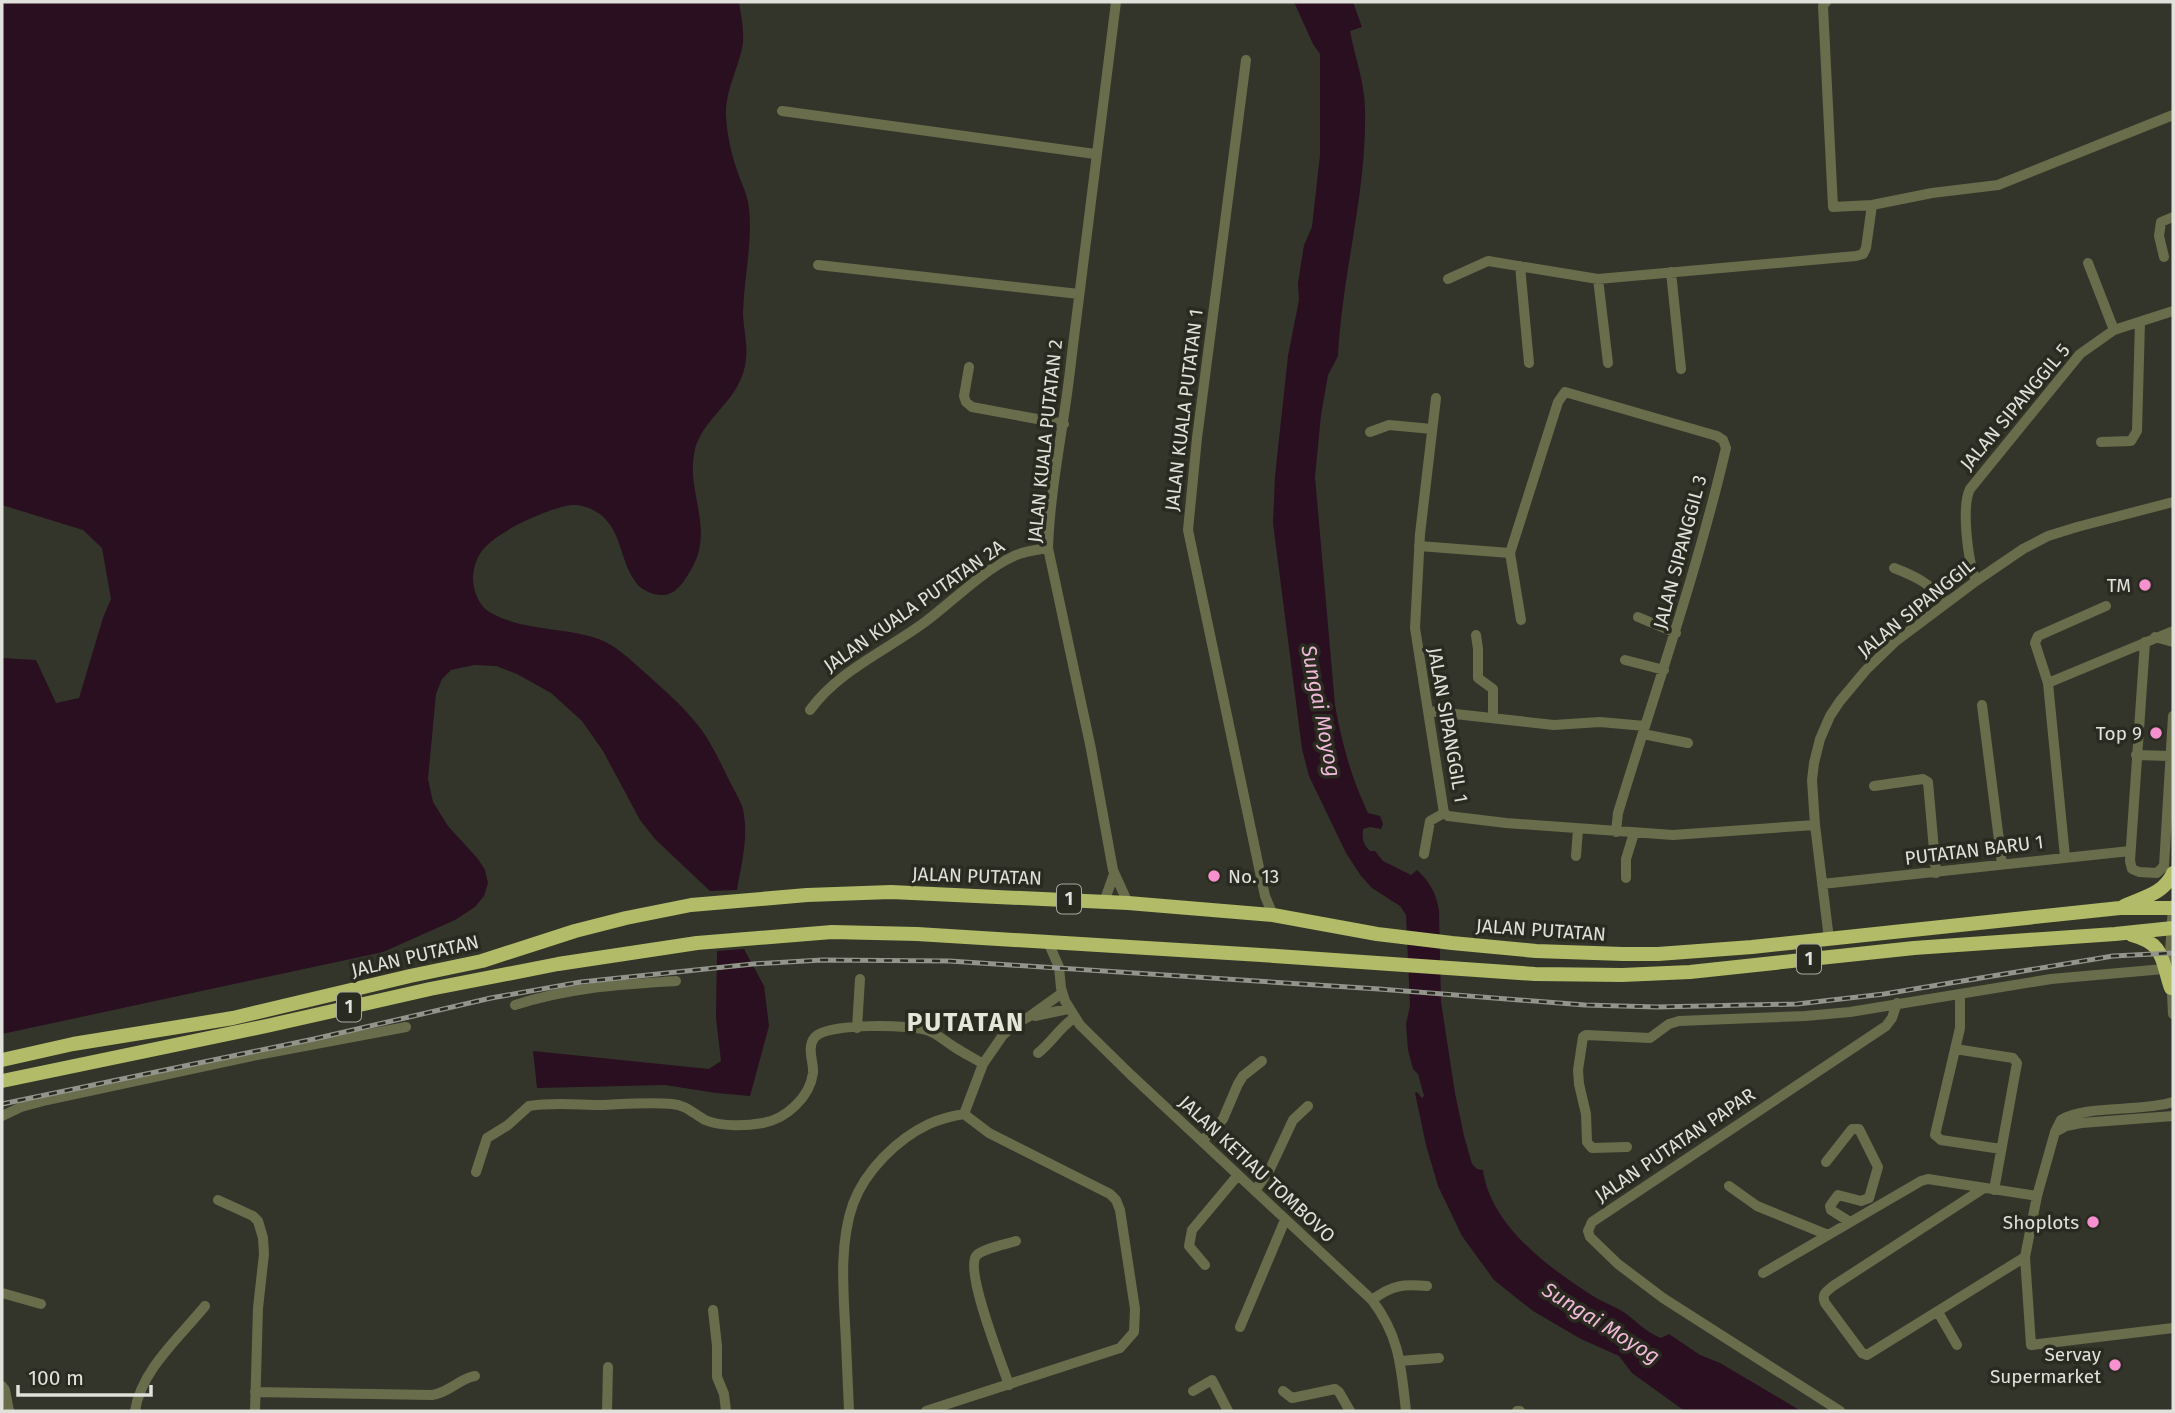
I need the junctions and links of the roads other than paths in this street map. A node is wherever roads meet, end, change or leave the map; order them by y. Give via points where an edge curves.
1 (1116, 2) edge
2 (1826, 2) edge
3 (1246, 60) dead end
4 (782, 111) dead end
5 (2172, 116) edge
6 (1096, 155) junction
7 (1872, 205) junction
8 (2173, 217) edge
9 (2164, 257) dead end
10 (2088, 263) dead end
11 (818, 265) dead end
12 (1520, 266) junction
13 (1671, 272) junction
14 (1448, 279) dead end
15 (1598, 279) junction
16 (1079, 294) junction
17 (2173, 310) edge
18 (2140, 321) junction
19 (2114, 330) junction
20 (1529, 363) dead end
21 (1608, 363) dead end
22 (969, 367) dead end
23 (1681, 369) dead end
24 (1436, 398) dead end
25 (1064, 424) junction
26 (1432, 429) junction
27 (1370, 432) dead end
28 (2101, 442) dead end
29 (2173, 502) edge
30 (1419, 546) junction
31 (1048, 548) junction
32 (1510, 553) junction
33 (1894, 568) dead end
34 (1976, 581) junction
35 (1947, 602) junction
36 (2106, 606) dead end
37 (1638, 617) dead end
38 (1521, 620) dead end
39 (2173, 631) edge
40 (1676, 633) junction
41 (1476, 635) dead end
42 (2150, 639) junction
43 (2173, 642) edge
44 (1625, 660) dead end
45 (1664, 670) junction
46 (2048, 683) junction
47 (1982, 705) dead end
48 (810, 710) dead end
49 (1428, 711) junction
50 (2173, 716) edge
51 (1493, 718) junction
52 (1644, 730) junction
53 (1688, 743) dead end
54 (2136, 755) junction
55 (2170, 756) junction
56 (1874, 786) dead end
57 (1444, 813) junction
58 (1815, 825) junction
59 (1578, 829) junction
60 (1616, 832) junction
61 (1634, 833) junction
62 (2130, 851) junction
63 (1424, 854) dead end
64 (1576, 856) dead end
65 (2065, 857) junction
66 (2002, 864) junction
67 (1936, 873) junction
68 (2173, 873) edge
69 (1114, 874) junction
70 (1626, 878) dead end
71 (1822, 884) junction
72 (1263, 885) junction
73 (1104, 902) junction
74 (1128, 903) junction
75 (2173, 907) edge
76 (2120, 908) junction
77 (1252, 914) junction
78 (1273, 915) junction
79 (2038, 917) junction
80 (2172, 928) edge
81 (2115, 934) junction
82 (2041, 938) junction
83 (1829, 939) junction
84 (1048, 942) junction
85 (1073, 944) junction
86 (1059, 967) junction
87 (2164, 969) junction
88 (410, 976) junction
89 (860, 979) dead end
90 (676, 981) dead end
91 (2171, 988) junction
92 (429, 989) junction
93 (1062, 993) junction
94 (1960, 994) junction
95 (1897, 1003) junction
96 (515, 1005) dead end
97 (1071, 1013) junction
98 (2173, 1014) edge
99 (1030, 1016) junction
100 (233, 1018) junction
101 (271, 1025) junction
102 (406, 1027) dead end
103 (857, 1028) junction
104 (1955, 1049) junction
105 (1038, 1053) dead end
106 (2, 1060) edge
107 (1262, 1061) dead end
108 (984, 1064) junction
109 (2, 1081) edge
110 (2173, 1102) edge
111 (1308, 1106) dead end
112 (964, 1114) junction
113 (2173, 1114) edge
114 (2, 1116) edge
115 (2055, 1132) junction
116 (1202, 1141) junction
117 (1627, 1147) dead end
118 (2001, 1149) junction
119 (1826, 1161) dead end
120 (476, 1172) dead end
121 (1238, 1175) junction
122 (1729, 1186) dead end
123 (1989, 1189) junction
124 (1255, 1191) junction
125 (2037, 1196) junction
126 (218, 1200) dead end
127 (1285, 1220) junction
128 (1850, 1222) junction
129 (1828, 1236) junction
130 (1016, 1241) dead end
131 (2025, 1257) junction
132 (1205, 1265) dead end
133 (1763, 1273) dead end
134 (1427, 1286) dead end
135 (2, 1293) edge
136 (1372, 1300) junction
137 (41, 1304) dead end
138 (205, 1306) dead end
139 (713, 1310) dead end
140 (1938, 1312) junction
141 (1240, 1327) dead end
142 (2173, 1328) edge
143 (1956, 1345) dead end
144 (1439, 1358) dead end
145 (1400, 1361) junction
146 (608, 1367) dead end
147 (474, 1376) dead end
148 (1009, 1385) junction
149 (2, 1386) edge
150 (1193, 1391) dead end
151 (1283, 1391) dead end
152 (255, 1392) junction
153 (9, 1411) edge
154 (135, 1411) edge
155 (255, 1411) edge
156 (607, 1411) edge
157 (726, 1411) edge
158 (849, 1411) edge
159 (926, 1411) edge
160 (1228, 1411) edge
161 (1350, 1411) edge
162 (1406, 1411) edge
163 (1840, 1411) edge

1 - 6 street, JALAN KUALA PUTATAN 2
2 - 7 street via 1822,6 1833,207
3 - 72 street, JALAN KUALA PUTATAN 1 via 1188,530
4 - 6 street
5 - 7 street via 1998,185
6 - 16 street, JALAN KUALA PUTATAN 2
7 - 13 street via 1863,254
8 - 9 street via 2161,222 2159,229
10 - 19 street
11 - 16 street
12 - 14 street via 1488,261
12 - 15 street
12 - 20 street
13 - 15 street
13 - 23 street
15 - 21 street
16 - 25 street, JALAN KUALA PUTATAN 2
17 - 18 street, JALAN SIPANGGIL 5
18 - 19 street, JALAN SIPANGGIL 5
18 - 28 street via 2137,430 2131,441
19 - 34 street, JALAN SIPANGGIL 5 via 2080,354 1970,489 1965,502 1969,562
22 - 25 street via 964,396 972,407
24 - 26 street, JALAN SIPANGGIL 1
25 - 31 street, JALAN KUALA PUTATAN 2
26 - 27 street via 1389,425
26 - 30 street, JALAN SIPANGGIL 1
29 - 34 street, JALAN SIPANGGIL via 2048,536
30 - 32 street
30 - 49 street, JALAN SIPANGGIL 1 via 1415,628
31 - 48 street, JALAN KUALA PUTATAN 2A via 1019,554 996,567 828,689
31 - 69 street, JALAN KUALA PUTATAN 2
32 - 38 street
32 - 40 street, JALAN SIPANGGIL 3 via 1565,392 1717,436 1726,448
33 - 35 street via 1930,584
34 - 35 street, JALAN SIPANGGIL
35 - 58 street, JALAN SIPANGGIL via 1879,657 1830,716 1814,763
36 - 46 street via 2035,639
37 - 40 street
39 - 42 street
40 - 45 street, JALAN SIPANGGIL 3
41 - 51 street via 1478,678 1493,690
42 - 43 street
42 - 46 street
42 - 54 street
44 - 45 street
45 - 52 street, JALAN SIPANGGIL 3
46 - 65 street
47 - 66 street
49 - 51 street
49 - 57 street, JALAN SIPANGGIL 1
50 - 55 street
51 - 52 street via 1554,725 1600,722
52 - 53 street
52 - 60 street, JALAN SIPANGGIL 3
54 - 55 street
54 - 62 street
55 - 62 street via 2162,869 2157,873 2135,871 2130,866
56 - 67 street via 1928,782
57 - 59 street, JALAN SIPANGGIL 1
57 - 63 street via 1430,821
58 - 61 street, JALAN SIPANGGIL 1 via 1673,835
58 - 71 street, JALAN SIPANGGIL
59 - 60 street, JALAN SIPANGGIL 1
59 - 64 street
60 - 61 street, JALAN SIPANGGIL 1
61 - 70 street
62 - 65 street, PUTATAN BARU 1
65 - 66 street, PUTATAN BARU 1
66 - 67 street, PUTATAN BARU 1
67 - 71 street, PUTATAN BARU 1
68 - 76 highway via 2162,889
69 - 73 street
69 - 74 street, JALAN KUALA PUTATAN 2
71 - 83 street, JALAN SIPANGGIL
72 - 77 street
72 - 78 street, JALAN KUALA PUTATAN 1
73 - 74 highway, JALAN PUTATAN / 1
73 - 88 highway, JALAN PUTATAN / 1 via 872,892 691,905
74 - 77 highway, JALAN PUTATAN / 1
75 - 76 highway, JALAN PUTATAN / 1
75 - 80 street
76 - 79 highway, JALAN PUTATAN / 1
77 - 78 highway, JALAN PUTATAN / 1
78 - 83 highway, JALAN PUTATAN / 1 via 1377,934 1536,951 1658,954
79 - 82 highway via 2043,927
79 - 83 highway, JALAN PUTATAN / 1
80 - 81 highway, JALAN PUTATAN / 1
80 - 91 street
81 - 82 highway, JALAN PUTATAN / 1
81 - 87 highway via 2133,935 2155,945
82 - 85 highway, JALAN PUTATAN / 1 via 1658,974 1535,974
84 - 85 highway, JALAN PUTATAN / 1
84 - 86 street, JALAN KETIAU TOMBOVO
84 - 92 highway, JALAN PUTATAN / 1 via 861,931 757,938 578,961
85 - 86 street
86 - 93 street, JALAN KETIAU TOMBOVO
87 - 91 highway
87 - 94 street, JALAN PUTATAN PAPAR via 2050,979
88 - 92 highway via 418,987
88 - 100 highway, JALAN PUTATAN / 1
89 - 103 street
90 - 96 street via 583,988
91 - 98 street
92 - 101 highway, JALAN PUTATAN / 1
93 - 97 street, JALAN KETIAU TOMBOVO
93 - 99 street
94 - 95 street, JALAN PUTATAN PAPAR
94 - 104 street
95 - 117 street, JALAN PUTATAN PAPAR via 1805,1016 1679,1021 1650,1038 1584,1036 1578,1070 1587,1142 1592,1148
95 - 163 street, JALAN PUTATAN PAPAR via 1886,1026 1592,1222 1588,1231 1618,1264 1663,1298
97 - 99 street
97 - 105 street
97 - 116 street, JALAN KETIAU TOMBOVO
99 - 108 street via 1003,1035
100 - 101 highway via 264,1019
100 - 106 highway, JALAN PUTATAN / 1
101 - 109 highway, JALAN PUTATAN / 1
102 - 114 street via 47,1100
103 - 108 street via 921,1028
103 - 120 street via 816,1036 811,1046 810,1084 797,1103 776,1119 717,1124 674,1104 529,1106 487,1138
104 - 118 street via 2013,1058 2017,1063
104 - 118 street via 1936,1135 1941,1140
107 - 116 street via 1243,1076 1223,1119
108 - 112 street
110 - 113 street
110 - 115 street via 2071,1115 2061,1120
111 - 124 street via 1293,1120
112 - 148 street via 989,1133 1110,1194 1120,1210 1135,1309 1134,1332 1120,1348
112 - 158 street via 929,1124 905,1139 876,1166 853,1202 844,1268
113 - 115 street via 2081,1123
115 - 125 street
116 - 121 street, JALAN KETIAU TOMBOVO
118 - 123 street
119 - 128 street via 1855,1128 1878,1167 1869,1198 1838,1195 1830,1206
121 - 124 street, JALAN KETIAU TOMBOVO
121 - 132 street via 1192,1230 1189,1246
122 - 129 street via 1756,1206
123 - 125 street
123 - 128 street via 1928,1179
123 - 140 street via 1833,1286 1823,1298 1867,1355
124 - 127 street, JALAN KETIAU TOMBOVO
125 - 131 street
126 - 152 street via 253,1216 263,1238
127 - 136 street, JALAN KETIAU TOMBOVO
127 - 141 street
128 - 129 street
129 - 133 street
130 - 148 street via 981,1252 973,1264
131 - 140 street
131 - 142 street via 2031,1345
134 - 136 street via 1399,1285
135 - 137 street
136 - 145 street, JALAN KETIAU TOMBOVO via 1391,1330
138 - 154 street via 141,1387
139 - 157 street via 717,1377
140 - 143 street
144 - 145 street
145 - 162 street, JALAN KETIAU TOMBOVO
146 - 156 street
147 - 152 street via 432,1395
148 - 159 street
149 - 153 street
150 - 160 street via 1212,1380
151 - 161 street via 1292,1398 1335,1389
152 - 155 street

